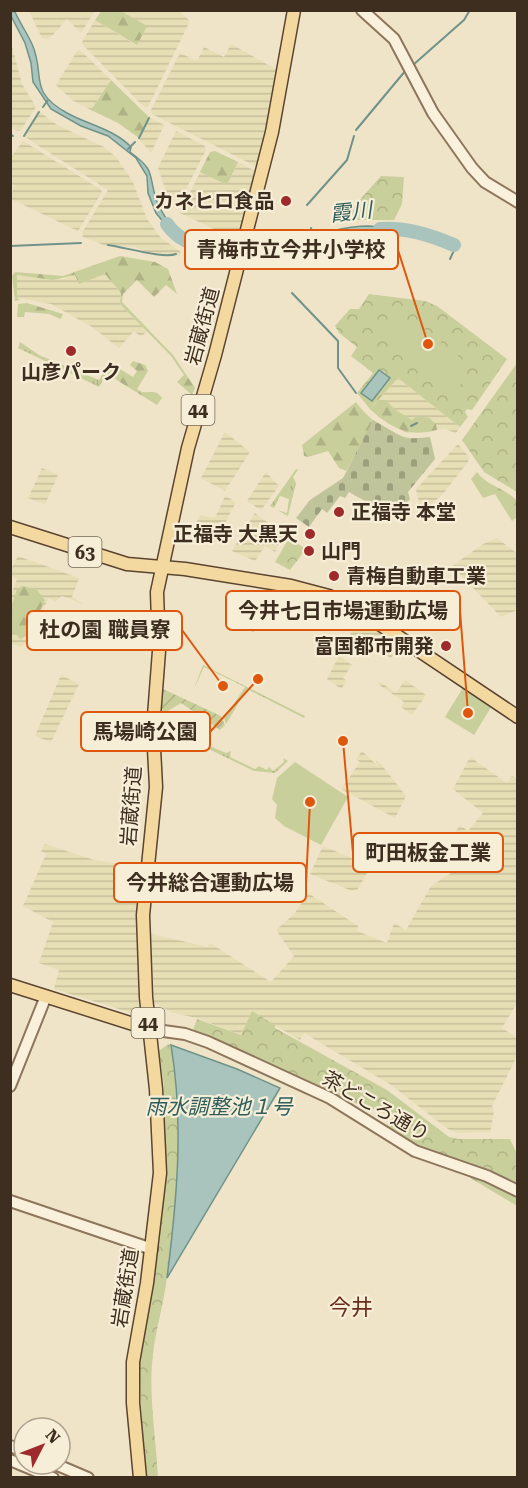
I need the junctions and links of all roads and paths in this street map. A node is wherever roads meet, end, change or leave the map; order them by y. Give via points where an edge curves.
1 (294, 10) edge
2 (362, 10) edge
3 (518, 202) edge
4 (10, 527) edge
5 (161, 568) junction
6 (518, 717) edge
7 (10, 985) edge
8 (46, 996) junction
9 (149, 1029) junction
10 (10, 1086) edge
11 (518, 1191) edge
12 (10, 1201) edge
13 (152, 1249) junction
14 (10, 1460) edge
15 (72, 1471) edge
16 (53, 1478) edge
17 (88, 1478) edge
18 (140, 1478) edge

1 - 5 main road, 岩蔵街道 / 44 via 273,127 188,448
2 - 3 street via 394,39 433,113 472,168 485,182
4 - 5 main road, 63 via 107,559
5 - 6 main road, 63 via 291,586 329,596 366,615
5 - 9 main road, 岩蔵街道 / 44 via 153,717 156,788 143,915
7 - 8 main road
8 - 9 main road
8 - 10 street
9 - 11 street, 茶どころ通り via 208,1042 330,1098 416,1151
9 - 13 main road, 岩蔵街道 / 44 via 160,1165
12 - 13 street
13 - 18 main road, 岩蔵街道 / 44 via 133,1369
14 - 16 street
15 - 17 street

